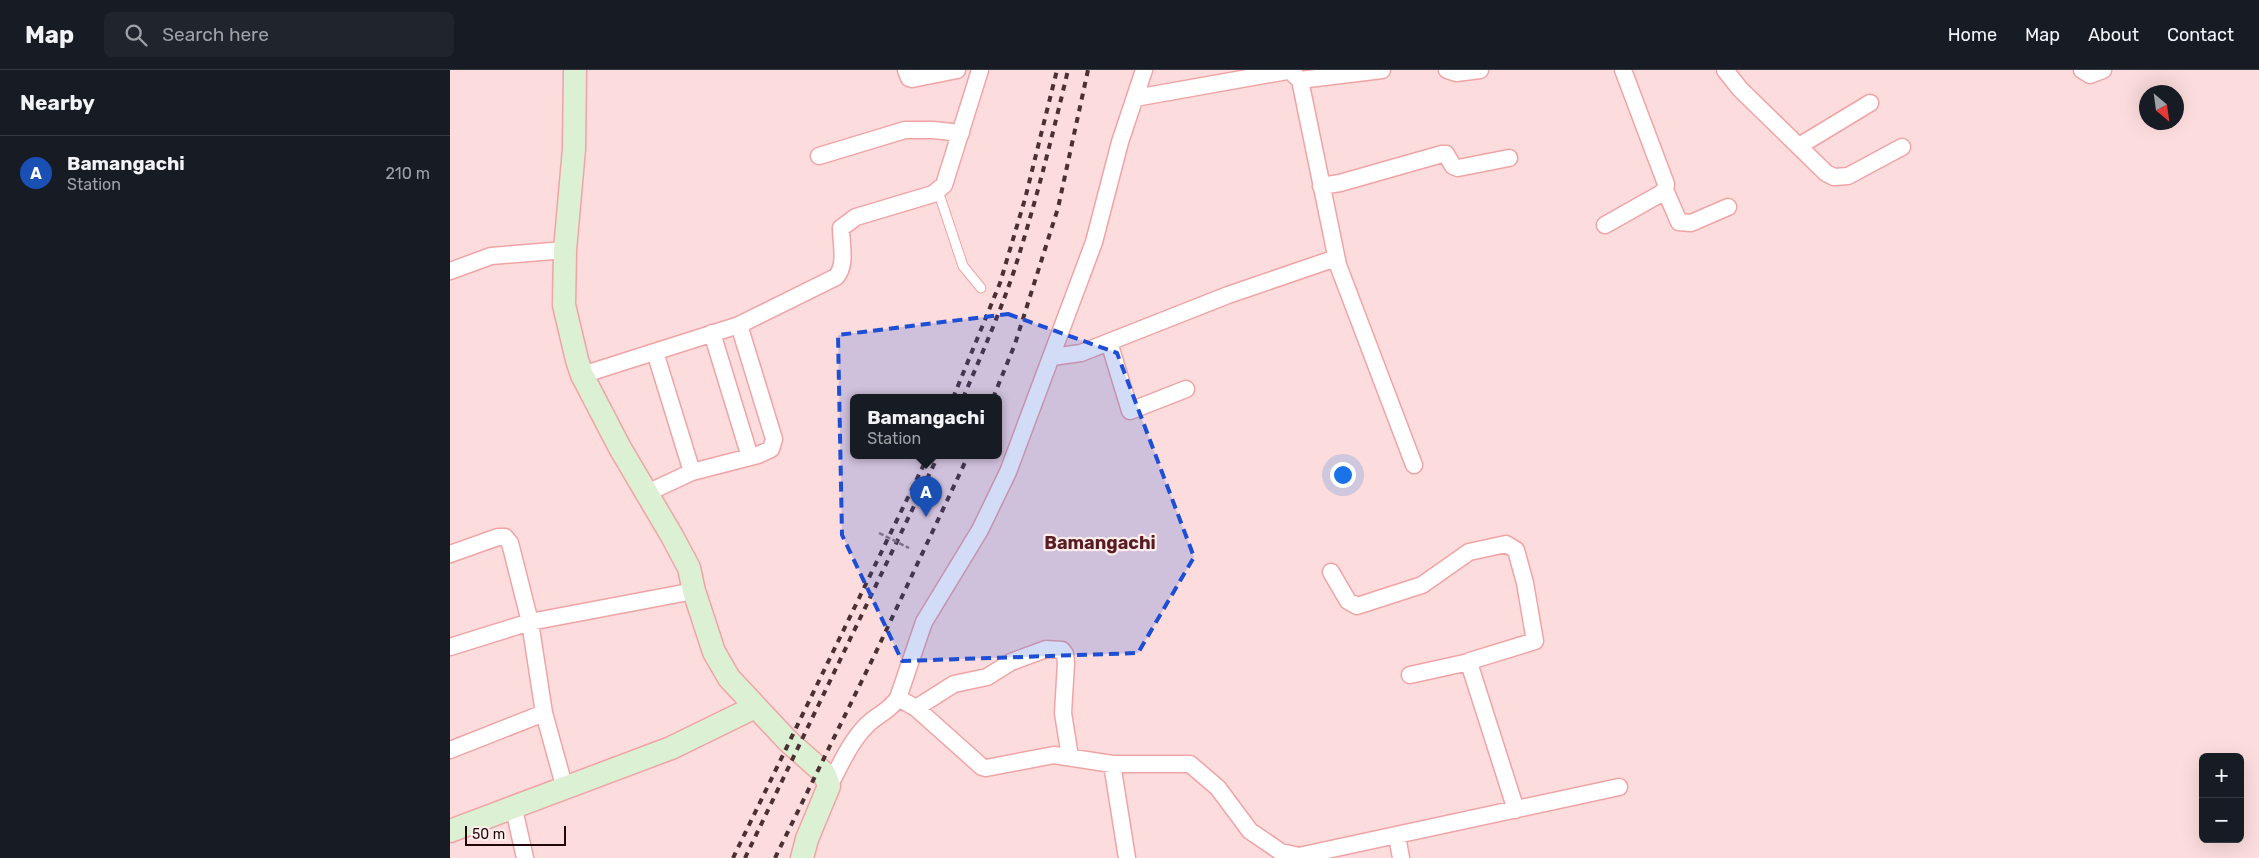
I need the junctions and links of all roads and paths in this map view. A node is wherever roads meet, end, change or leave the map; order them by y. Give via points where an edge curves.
1 (575, 70) edge
2 (906, 70) edge
3 (957, 70) edge
4 (980, 70) edge
5 (1144, 70) edge
6 (1382, 70) edge
7 (1447, 70) edge
8 (1480, 70) edge
9 (1623, 70) edge
10 (1725, 70) edge
11 (2082, 70) edge
12 (2103, 70) edge
13 (1300, 80) junction
14 (1135, 98) junction
15 (1870, 103) dead end
16 (960, 133) junction
17 (1799, 146) junction
18 (1902, 148) dead end
19 (819, 156) dead end
20 (1509, 158) dead end
21 (1321, 186) junction
22 (1665, 190) junction
23 (938, 191) junction
24 (1728, 207) dead end
25 (1605, 225) dead end
26 (565, 250) junction
27 (1336, 258) junction
28 (450, 271) edge
29 (981, 288) dead end
30 (739, 325) junction
31 (712, 334) junction
32 (1109, 342) junction
33 (655, 352) junction
34 (1052, 357) junction
35 (582, 375) junction
36 (1186, 389) dead end
37 (750, 458) junction
38 (1414, 465) dead end
39 (692, 472) junction
40 (647, 493) junction
41 (879, 533) dead end
42 (909, 548) dead end
43 (450, 554) edge
44 (1331, 572) dead end
45 (694, 591) junction
46 (530, 622) junction
47 (450, 647) edge
48 (1469, 662) junction
49 (1410, 675) dead end
50 (898, 698) junction
51 (755, 707) junction
52 (916, 708) junction
53 (544, 714) junction
54 (450, 750) edge
55 (1070, 757) junction
56 (1112, 764) junction
57 (829, 786) junction
58 (1619, 787) dead end
59 (565, 789) junction
60 (514, 809) junction
61 (1516, 810) junction
62 (450, 832) edge
63 (1397, 836) junction
64 (526, 858) edge
65 (802, 858) edge
66 (1127, 858) edge
67 (1401, 858) edge

1 - 26 street via 574,149
2 - 3 street via 909,78
4 - 16 street
5 - 14 street
6 - 13 street
7 - 8 street via 1456,73
9 - 22 street via 1666,184
10 - 17 street
11 - 12 street via 2090,75
13 - 14 street via 1287,71
13 - 21 street
14 - 34 street via 1094,242
15 - 17 street
16 - 19 street via 905,130
16 - 23 street via 944,185
17 - 18 street via 1826,173 1842,178
20 - 21 street via 1458,168 1446,154 1442,154
21 - 27 street
22 - 24 street via 1679,222 1691,223
22 - 25 street
23 - 29 lane via 963,266
23 - 30 street via 845,223 841,228 842,265 836,277
26 - 28 street via 491,256
26 - 35 street via 564,305
27 - 32 street via 1228,295
27 - 38 street
30 - 31 street
30 - 37 street via 774,439 771,449
31 - 33 street
31 - 37 street
32 - 34 street via 1082,353
32 - 36 street via 1130,411
33 - 35 street
33 - 39 street
34 - 50 street via 1008,472 980,530 924,622
35 - 40 street
37 - 39 street
39 - 40 street
40 - 45 street via 689,568
41 - 42 path, bridge
43 - 46 street via 505,537 510,543
44 - 48 street via 1348,601 1363,606 1422,585 1469,552 1506,544 1512,546 1524,576 1535,640
45 - 46 street
45 - 51 street via 714,652 729,678
46 - 47 street
46 - 53 street
48 - 49 street
48 - 61 street
50 - 52 street
50 - 57 street via 892,708 872,720 859,734
51 - 57 street via 824,773
51 - 59 street via 671,748
52 - 55 street via 982,767 1054,755
52 - 55 street via 954,684 987,677 1011,662 1046,649 1062,650 1066,663 1064,723
53 - 54 street
53 - 59 street
55 - 56 street
56 - 63 street via 1190,764 1218,788 1250,830 1288,855 1309,855
56 - 66 street
57 - 65 street
58 - 61 street
59 - 60 street
60 - 62 street
60 - 64 street
61 - 63 street
63 - 67 street

